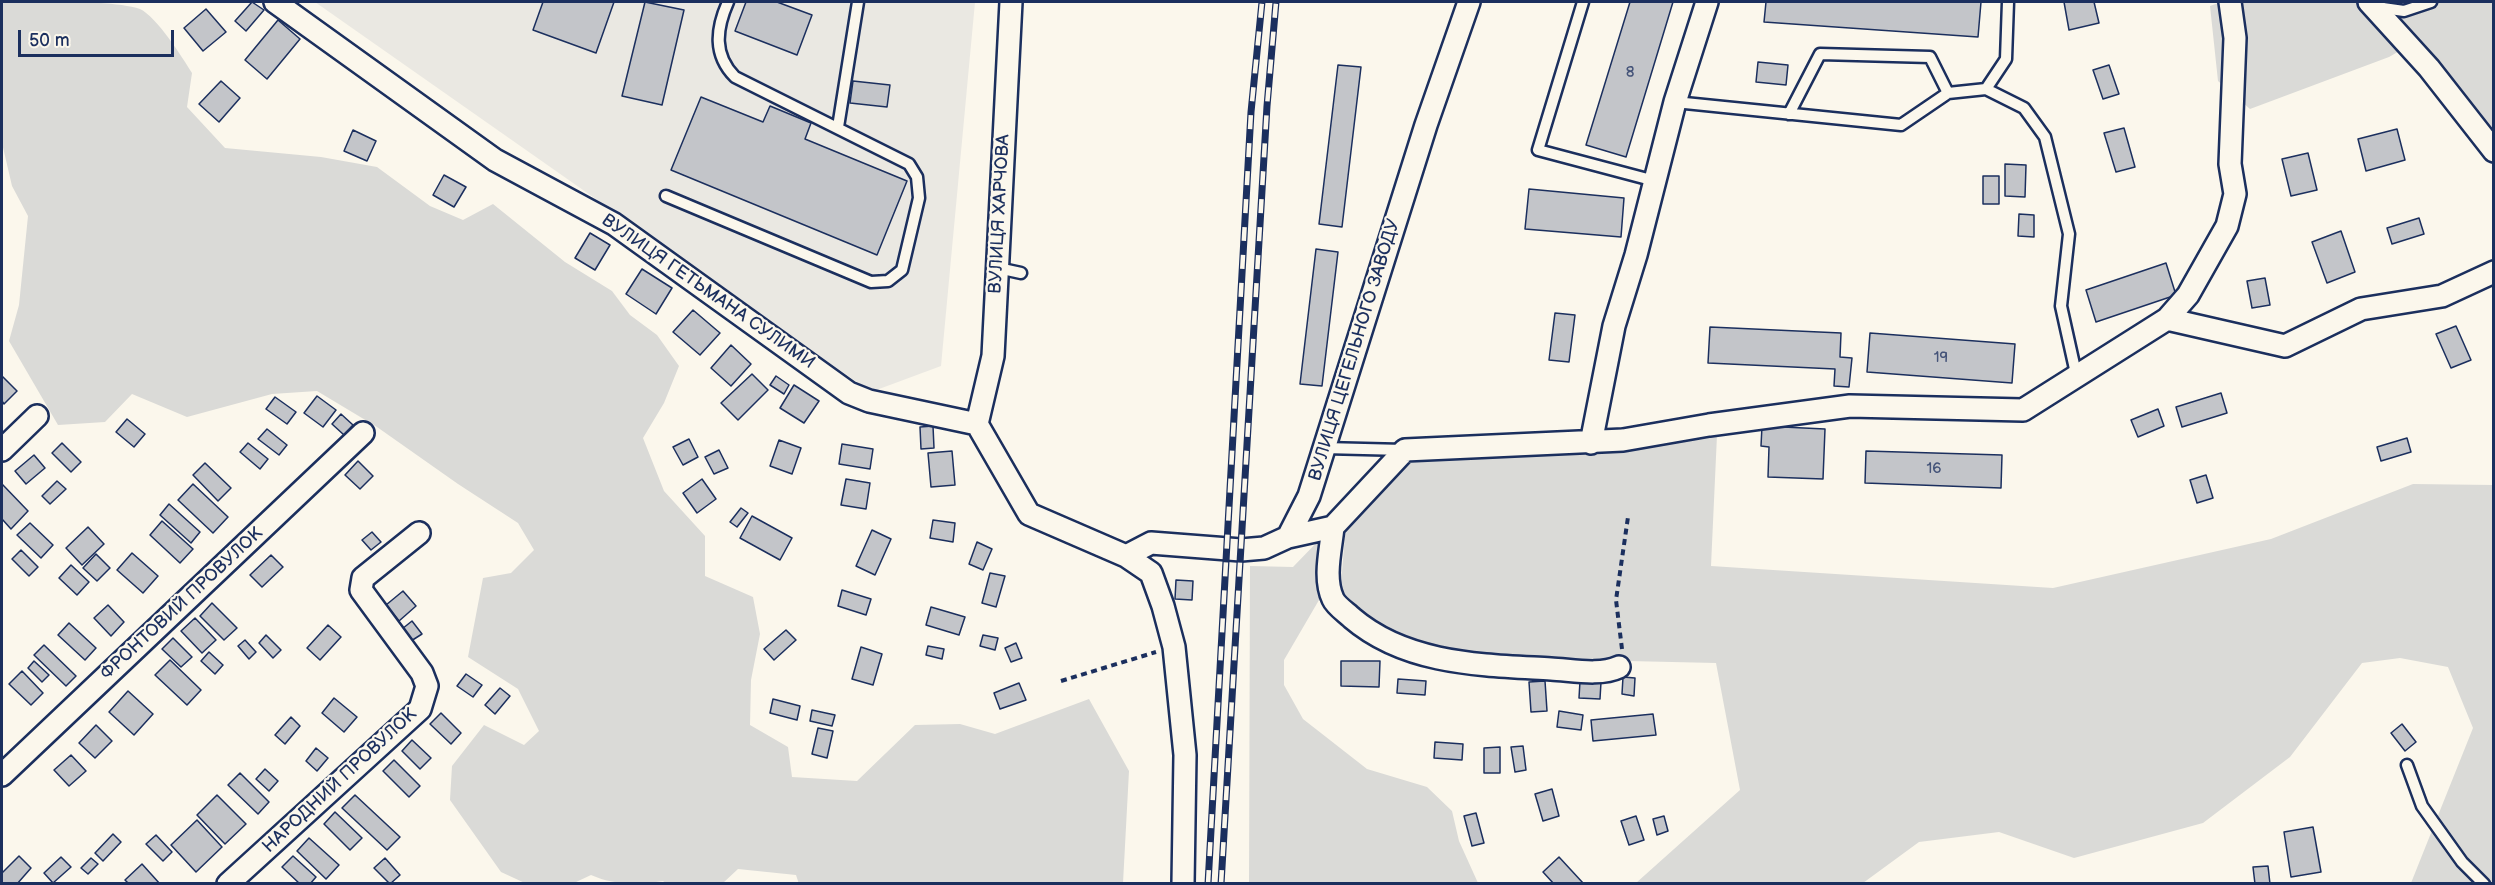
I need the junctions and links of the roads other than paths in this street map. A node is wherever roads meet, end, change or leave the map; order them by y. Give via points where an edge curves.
1 (275, 2) edge
2 (728, 2) edge
3 (858, 2) edge
4 (1011, 2) edge
5 (1469, 2) edge
6 (1583, 2) edge
7 (1707, 2) edge
8 (2008, 2) edge
9 (2230, 2) edge
10 (2431, 2) edge
11 (2371, 4) edge
12 (1986, 89) junction
13 (1948, 93) junction
14 (1675, 102) junction
15 (1790, 114) junction
16 (838, 127) junction
17 (2493, 151) edge
18 (1655, 180) junction
19 (666, 196) dead end
20 (998, 268) junction
21 (2493, 272) edge
22 (1021, 273) dead end
23 (2168, 319) junction
24 (2077, 378) junction
25 (37, 416) dead end
26 (977, 424) junction
27 (363, 433) dead end
28 (1591, 443) junction
29 (1324, 448) junction
30 (2, 450) edge
31 (1405, 450) junction
32 (1333, 527) junction
33 (419, 533) dead end
34 (1288, 537) junction
35 (1126, 556) junction
36 (1619, 667) road end
37 (2407, 765) dead end
38 (2, 775) edge
39 (228, 884) edge
40 (1183, 884) edge
41 (2484, 884) edge

1 - 26 street, ВУЛИЦЯ ГЕТЬМАНА СУЛИМИ via 495,160 614,224 849,393 880,404
2 - 16 lane via 718,40 724,66 735,77
3 - 16 lane
4 - 20 street, ВУЛИЦЯ ХАРЧОВА
5 - 29 street, ВУЛИЦЯ ЦЕГЕЛЬНОГО ЗАВОДУ
6 - 18 lane via 1538,150
7 - 14 street
8 - 12 lane via 2006,59
9 - 23 street via 2235,38 2230,164 2235,194 2227,226 2188,295
10 - 11 lane via 2404,11
11 - 17 street via 2429,69
12 - 13 lane
12 - 24 lane via 2024,108 2044,137 2069,234 2061,306
13 - 15 lane via 1901,125
13 - 15 lane via 1930,57 1820,54
14 - 15 lane
14 - 18 street
16 - 19 lane via 909,164 917,177 919,198 902,270 888,281 871,282
18 - 28 street via 1614,326
20 - 22 lane
20 - 26 street, ВУЛИЦЯ ХАРЧОВА via 993,356
21 - 23 street via 2442,296 2361,309 2285,346
23 - 24 street
24 - 28 street via 2023,410 1850,406
25 - 30 street
26 - 35 street via 1029,514
27 - 38 street, ФРОНТОВИЙ ПРОВУЛОК
28 - 31 street
29 - 31 lane
29 - 34 street, ВУЛИЦЯ ЦЕГЕЛЬНОГО ЗАВОДУ via 1309,496
31 - 32 street
32 - 34 street
32 - 36 street via 1329,579 1333,601 1365,629 1410,651 1470,665 1580,671
33 - 39 street, НАРОДНИЙ ПРОВУЛОК via 363,578 361,590 422,673 427,686 420,709
34 - 35 street via 1264,548 1241,550 1151,543
35 - 40 street via 1151,573 1174,647 1185,755
37 - 41 lane via 2422,806 2462,862

